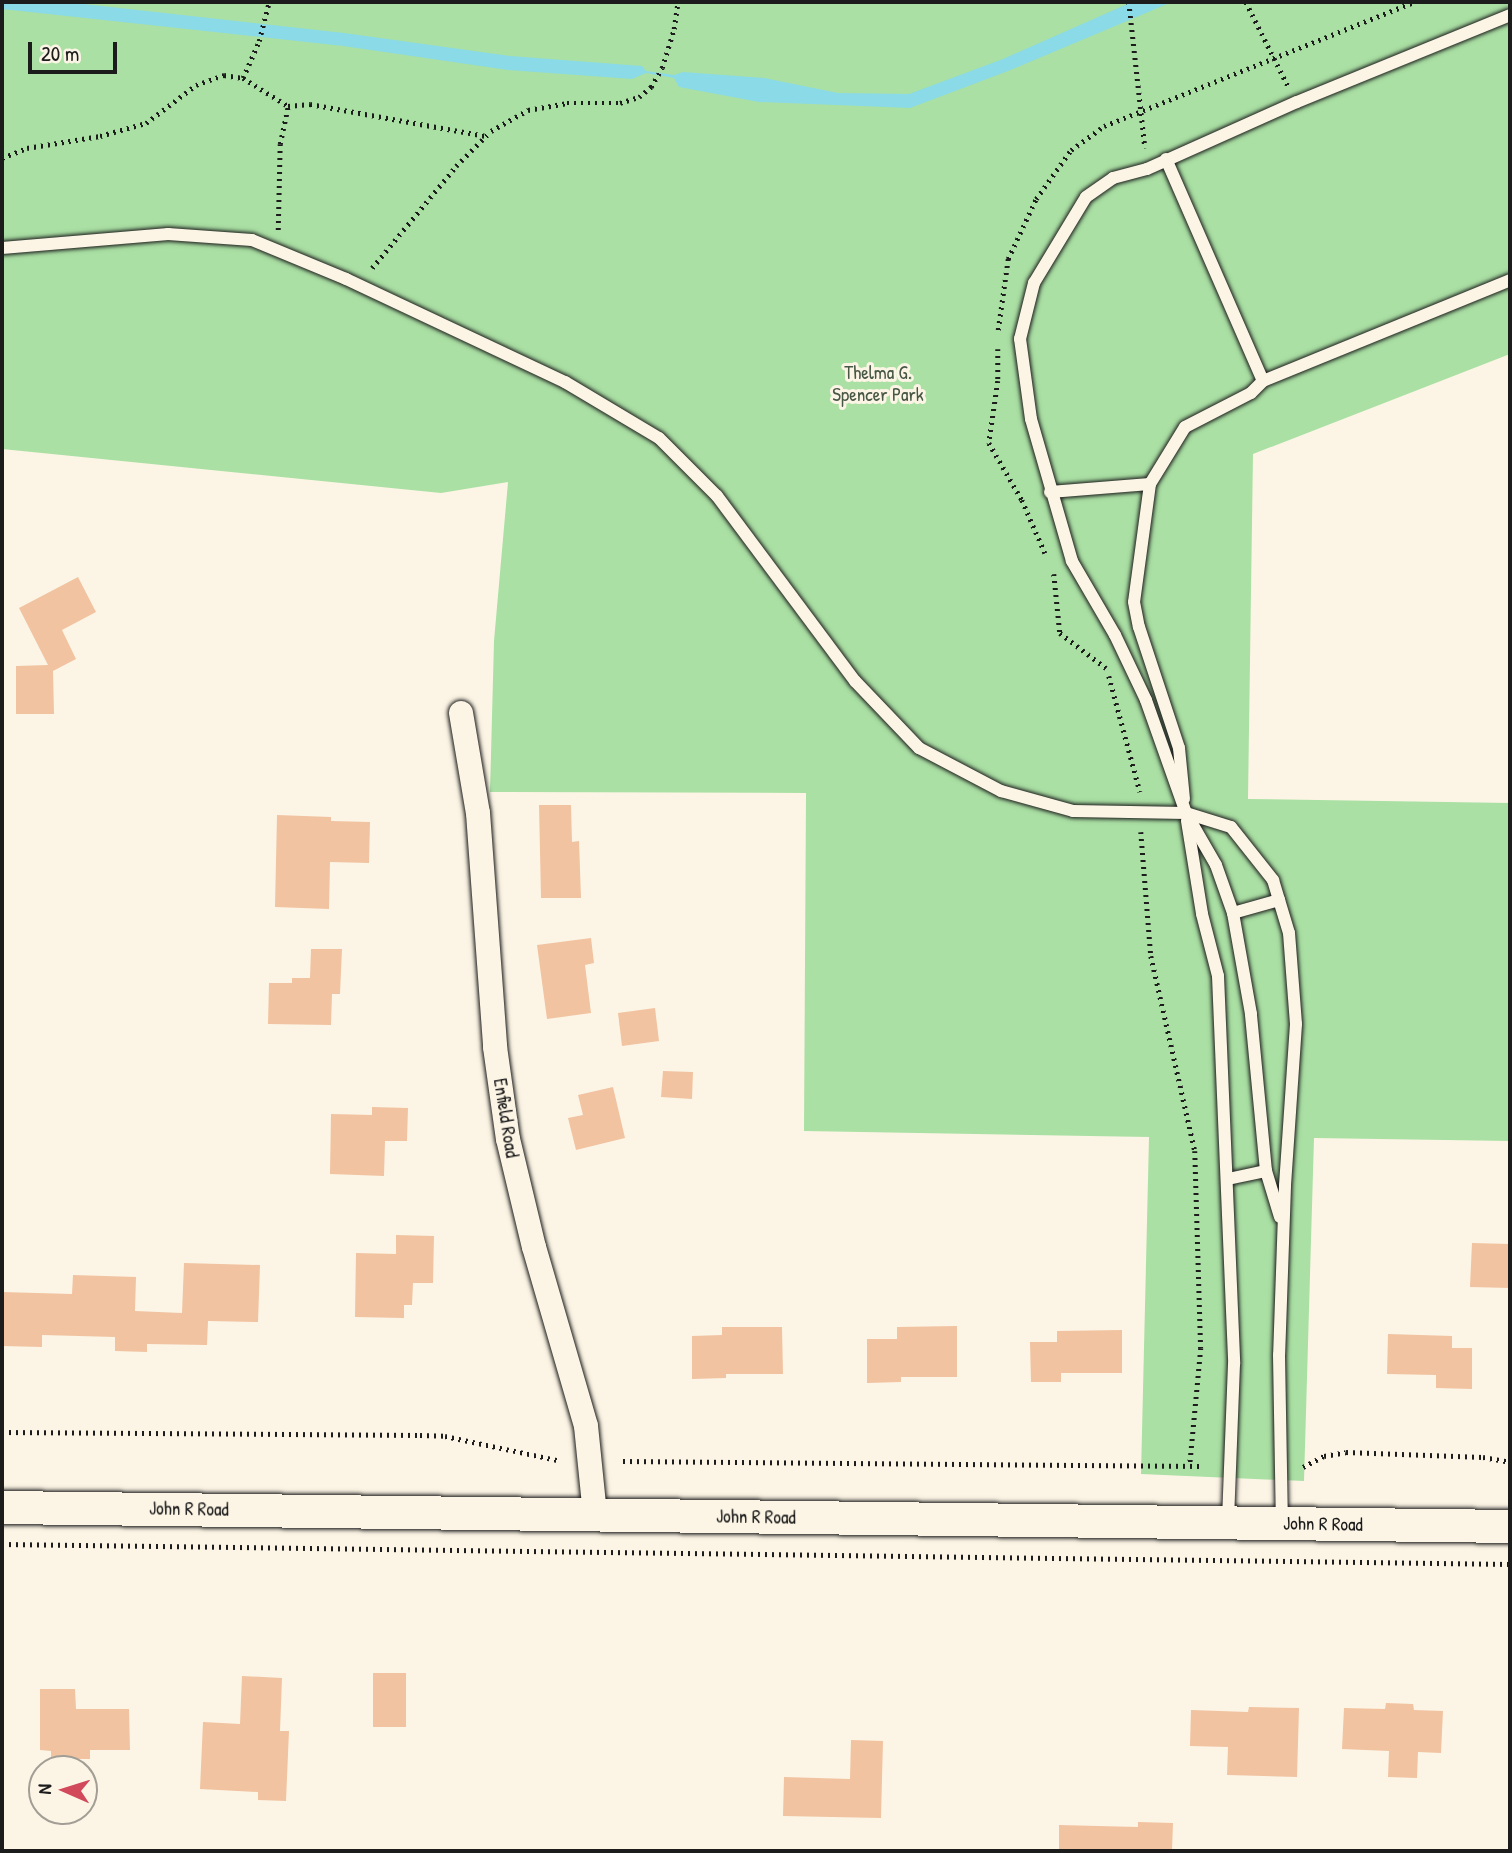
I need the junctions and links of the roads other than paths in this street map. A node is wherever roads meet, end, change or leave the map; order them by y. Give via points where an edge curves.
1 (1510, 15) edge
2 (1166, 159) junction
3 (2, 248) edge
4 (1510, 280) edge
5 (1262, 382) junction
6 (1150, 484) junction
7 (1050, 492) junction
8 (461, 713) dead end
9 (1186, 814) junction
10 (1279, 900) junction
11 (1233, 913) junction
12 (1266, 1171) junction
13 (1228, 1179) junction
14 (1283, 1231) junction
15 (2, 1507) edge
16 (595, 1514) junction
17 (1227, 1522) junction
18 (1282, 1523) junction
19 (1510, 1527) edge

1 - 2 lane
2 - 5 lane
2 - 7 lane via 1113,178 1086,197 1034,283 1020,340 1031,419
3 - 9 lane via 167,234 251,240 565,382 659,438 717,496 855,681 919,748 1001,791 1073,811
4 - 5 lane
5 - 6 lane via 1251,393 1185,427
6 - 7 lane
6 - 9 lane via 1134,602 1179,748
7 - 9 lane via 1072,562 1115,635 1146,701
8 - 16 street, Enfield Road via 478,813 495,1047 508,1139 586,1426
9 - 10 lane via 1231,827 1273,880
9 - 11 lane via 1216,865
9 - 13 lane via 1202,914 1218,976
10 - 11 lane
10 - 14 lane via 1289,933 1296,1024
11 - 12 lane via 1251,1014
12 - 13 lane
12 - 14 lane
13 - 17 lane via 1234,1364
14 - 18 lane via 1279,1356
15 - 16 main road, John R Road
16 - 17 main road, John R Road
17 - 18 main road, John R Road
18 - 19 main road, John R Road

